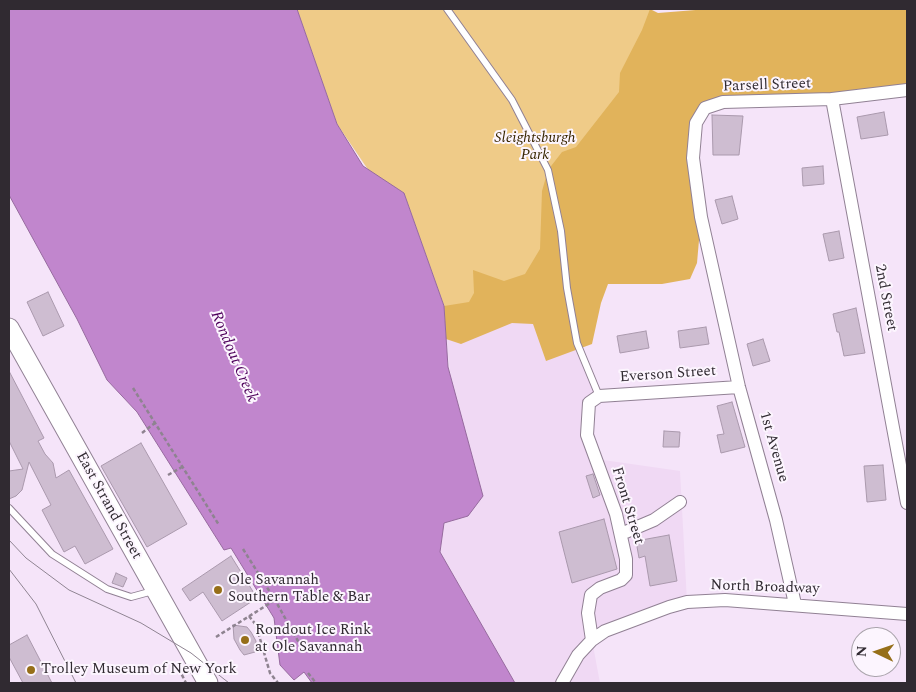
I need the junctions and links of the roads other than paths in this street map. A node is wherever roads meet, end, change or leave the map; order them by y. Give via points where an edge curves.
1 (447, 9) edge
2 (907, 90) edge
3 (832, 99) junction
4 (718, 300) joint
5 (9, 328) edge
6 (739, 387) junction
7 (599, 396) junction
8 (680, 502) dead end
9 (907, 503) edge
10 (9, 508) edge
11 (621, 534) junction
12 (155, 590) junction
13 (795, 604) junction
14 (907, 614) edge
15 (592, 640) junction
16 (208, 683) edge
17 (562, 683) edge

1 - 7 lane via 512,100 548,170 562,231 567,288 577,343
2 - 3 street, Parsell Street
3 - 4 street, Parsell Street via 723,102 711,104 700,114 693,134 693,158
3 - 9 street, 2nd Street
4 - 6 street, 1st Avenue
5 - 12 street, East Strand Street
6 - 7 street, Everson Street
6 - 13 street, 1st Avenue via 776,520
7 - 11 street, Front Street via 589,403 587,435
8 - 11 street via 654,520
10 - 12 lane via 52,554 107,589 130,597
11 - 15 street, Front Street via 626,575 591,595 588,613
12 - 16 street, East Strand Street
13 - 14 street, North Broadway
13 - 15 street, North Broadway via 725,600 687,602 605,631
15 - 17 street, North Broadway via 571,665

